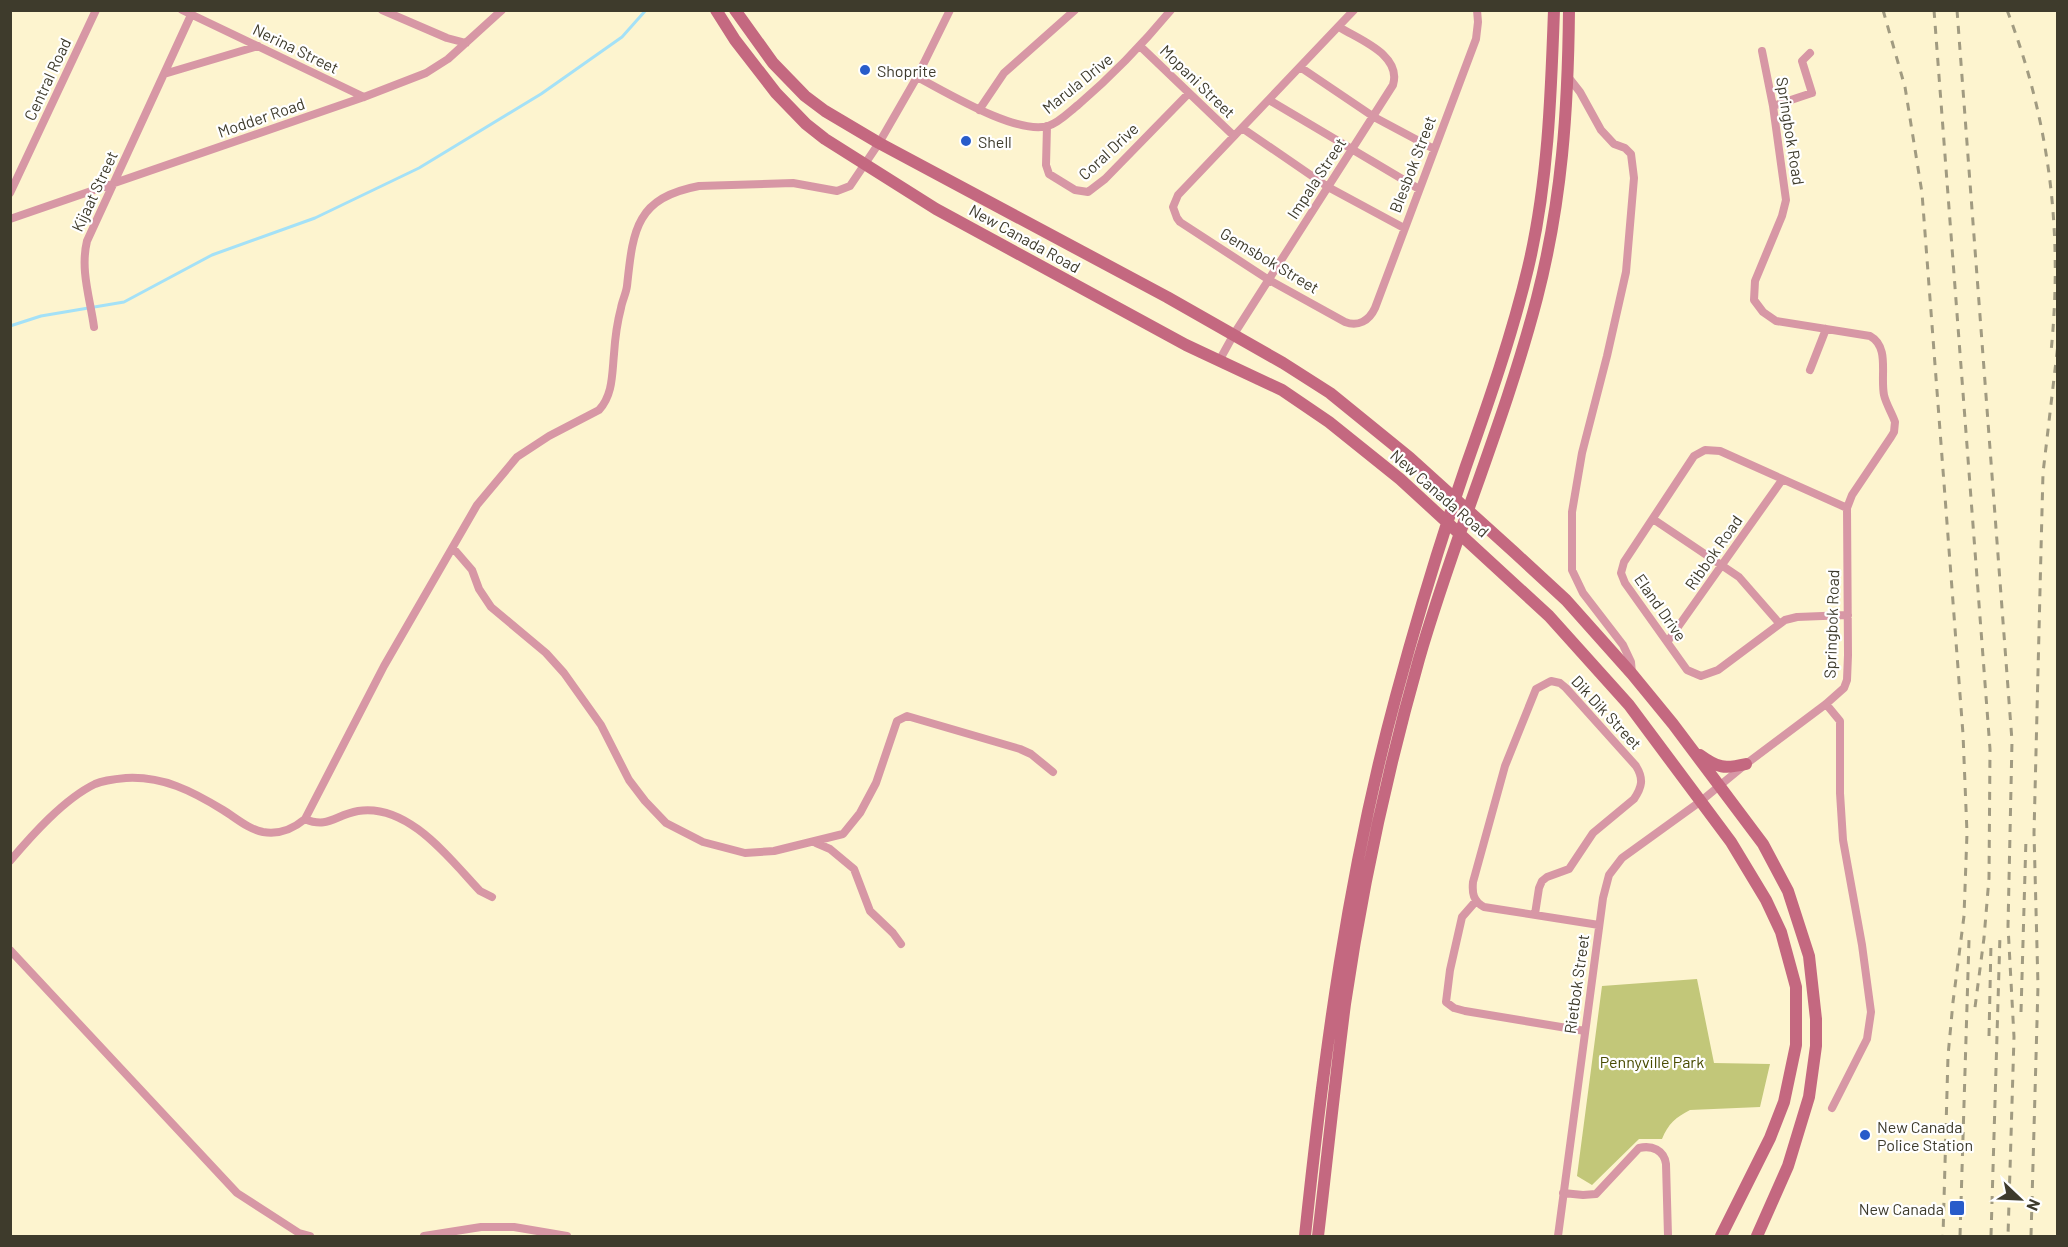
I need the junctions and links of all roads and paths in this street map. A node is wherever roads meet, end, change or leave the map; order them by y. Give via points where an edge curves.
1 (96, 10) edge
2 (182, 10) edge
3 (382, 10) edge
4 (502, 10) edge
5 (716, 10) edge
6 (735, 10) edge
7 (950, 10) edge
8 (1075, 10) edge
9 (1171, 10) edge
10 (1354, 10) edge
11 (1477, 10) edge
12 (1554, 10) edge
13 (1569, 10) edge
14 (191, 15) junction
15 (1339, 27) junction
16 (466, 42) junction
17 (258, 46) junction
18 (1141, 47) junction
19 (1762, 51) dead end
20 (1810, 53) dead end
21 (1300, 67) junction
22 (164, 74) junction
23 (917, 77) junction
24 (1569, 78) junction
25 (1189, 93) junction
26 (364, 97) junction
27 (1269, 100) junction
28 (1773, 106) junction
29 (979, 110) junction
30 (1374, 117) junction
31 (1047, 126) junction
32 (1242, 128) junction
33 (1234, 136) junction
34 (879, 143) junction
35 (1434, 149) junction
36 (1352, 151) junction
37 (866, 164) junction
38 (114, 183) junction
39 (1329, 187) junction
40 (1419, 189) junction
41 (10, 192) edge
42 (10, 219) edge
43 (1404, 228) junction
44 (1269, 279) junction
45 (1362, 322) joint
46 (94, 327) dead end
47 (1826, 329) junction
48 (1234, 334) junction
49 (1219, 361) junction
50 (1810, 370) dead end
51 (1782, 480) junction
52 (1847, 508) junction
53 (1653, 519) junction
54 (453, 548) junction
55 (1722, 566) junction
56 (1848, 615) junction
57 (1779, 623) junction
58 (1668, 641) junction
59 (1632, 674) junction
60 (1826, 704) junction
61 (1692, 749) junction
62 (1746, 764) junction
63 (1053, 772) dead end
64 (1718, 787) junction
65 (1701, 801) junction
66 (305, 819) junction
67 (815, 842) junction
68 (10, 861) edge
69 (492, 897) dead end
70 (1476, 901) junction
71 (1535, 914) junction
72 (1599, 925) junction
73 (901, 944) dead end
74 (10, 950) edge
75 (1585, 1030) junction
76 (1832, 1108) dead end
77 (1563, 1194) junction
78 (301, 1235) edge
79 (310, 1236) edge
80 (424, 1236) edge
81 (567, 1236) edge
82 (1305, 1236) edge
83 (1318, 1236) edge
84 (1558, 1236) edge
85 (1668, 1236) edge
86 (1721, 1236) edge
87 (1757, 1236) edge

1 - 41 street, Central Road
2 - 14 street, Nerina Street
3 - 16 street via 447,38
4 - 16 street, Modder Road
5 - 37 main road, New Canada Road via 783,101 815,132
6 - 34 main road, New Canada Road via 773,63 805,96
7 - 23 street
8 - 29 street via 1004,73
9 - 18 street, Marula Drive
10 - 15 street
11 - 35 street, Blesbok Street via 1476,39
12 - 82 main road via 1545,171 1533,243 1499,372 1414,628 1369,808 1334,998
13 - 24 main road
14 - 17 street, Nerina Street
14 - 22 street, Kijaat Street
15 - 21 street
15 - 30 street, Impala Street via 1383,54 1394,70 1393,85
16 - 26 street, Modder Road via 438,67
17 - 22 street
17 - 26 street, Nerina Street
18 - 25 street, Mopani Street
18 - 31 street, Marula Drive via 1083,100
19 - 28 street, Springbok Road
20 - 28 street via 1802,61 1812,93
21 - 27 street
21 - 30 street
22 - 38 street, Kijaat Street
23 - 29 street, Marula Drive
23 - 34 street
24 - 59 street via 1601,130 1631,154 1634,178 1626,272 1582,453 1572,512 1572,570 1583,593 1623,645
24 - 83 main road via 1566,135 1537,299 1429,628 1386,787 1346,1000
25 - 31 street, Coral Drive via 1089,192 1075,190 1049,174
25 - 33 street, Mopani Street
26 - 38 street, Modder Road
27 - 32 street
27 - 36 street
28 - 47 street, Springbok Road via 1786,200 1755,281 1754,300 1762,312 1776,321
29 - 31 street, Marula Drive via 1020,124
30 - 35 street
30 - 36 street, Impala Street
32 - 33 street
32 - 39 street
33 - 44 street, Gemsbok Street via 1178,195 1173,207 1177,218 1190,230
34 - 37 street
34 - 48 main road, New Canada Road
35 - 40 street, Blesbok Street
36 - 39 street, Impala Street
36 - 40 street
37 - 49 main road, New Canada Road via 936,209
37 - 54 street via 850,186 837,191 793,183 699,186 668,195 651,206 632,245 605,403 512,462 477,505
38 - 42 street, Modder Road
38 - 46 street, Kijaat Street via 84,252
39 - 43 street
39 - 44 street, Impala Street
40 - 43 street, Blesbok Street
43 - 45 street, Blesbok Street via 1372,314
44 - 45 street, Gemsbok Street via 1345,322
44 - 48 street, Impala Street
47 - 50 street
47 - 52 street, Springbok Road via 1874,338 1882,349 1884,394 1895,422 1892,437
48 - 49 street, Impala Street
48 - 59 main road, New Canada Road via 1330,393 1410,458 1580,615
49 - 65 main road, New Canada Road via 1282,390 1339,429 1513,582 1621,695
51 - 52 street, Eland Drive
51 - 53 street, Eland Drive via 1720,452 1701,451
51 - 55 street, Ribbok Road
52 - 56 street, Springbok Road
53 - 55 street
53 - 58 street, Eland Drive via 1624,562 1621,573
54 - 66 street via 384,666
54 - 67 street via 472,570 491,607 564,672 601,725 629,780 666,823 703,842 744,853
55 - 57 street via 1751,588
55 - 58 street, Ribbok Road
56 - 57 street, Eland Drive via 1797,617
56 - 60 street, Springbok Road via 1847,680
57 - 58 street, Eland Drive via 1705,676 1687,670
59 - 61 main road, New Canada Road
60 - 62 street, Springbok Road
60 - 76 street via 1840,721 1839,793 1844,840 1871,1012 1867,1040
61 - 62 main road via 1720,767
61 - 64 main road, New Canada Road
62 - 64 street, Springbok Road
63 - 67 street via 1020,749 907,716 897,720 876,783 852,824 843,834
64 - 65 street, Rietbok Street
64 - 87 main road, New Canada Road via 1763,844 1788,891 1809,956 1815,999 1816,1046 1807,1103 1788,1166
65 - 72 street, Rietbok Street via 1616,865 1605,888
65 - 86 main road, New Canada Road via 1736,851 1778,925 1793,975 1797,1013 1796,1045 1784,1102
66 - 68 street via 286,831 264,832 174,784 144,778 117,779 93,785 75,797
66 - 69 street via 322,824 359,811 380,810 397,816 416,826 480,891
67 - 73 street via 854,869 870,911
70 - 71 street via 1484,907
70 - 71 street, Dik Dik Street via 1473,882 1505,766 1536,689 1556,681 1636,766 1641,787 1634,799 1588,838 1569,869 1542,881
70 - 75 street via 1462,917 1446,1002 1465,1011
71 - 72 street
72 - 75 street, Rietbok Street
74 - 78 street via 237,1193
75 - 77 street, Rietbok Street
77 - 84 street, Rietbok Street
77 - 85 street via 1596,1194 1639,1148 1655,1149 1663,1154 1666,1164
78 - 79 street
80 - 81 street via 481,1227 514,1227

